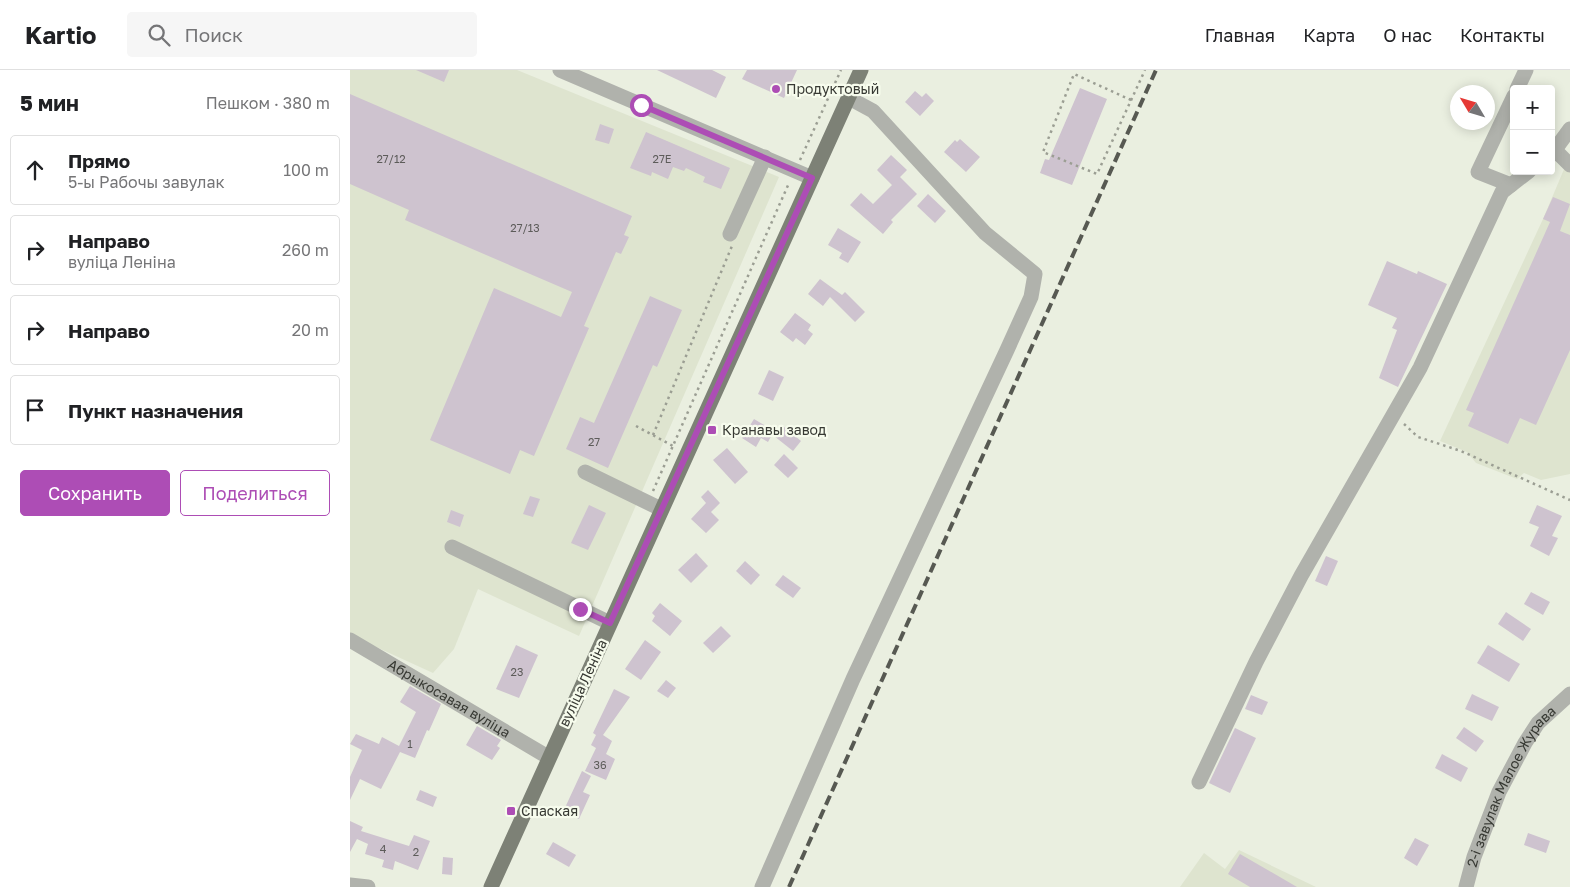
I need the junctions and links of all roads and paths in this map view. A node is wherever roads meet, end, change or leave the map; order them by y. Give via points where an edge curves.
1 (560, 70) edge
2 (841, 70) edge
3 (861, 70) edge
4 (1145, 70) edge
5 (1526, 70) edge
6 (576, 73) edge
7 (1519, 85) edge
8 (849, 98) junction
9 (1131, 100) junction
10 (1510, 104) edge
11 (1570, 128) edge
12 (1555, 151) edge
13 (1555, 154) edge
14 (764, 157) junction
15 (1570, 165) edge
16 (795, 170) junction
17 (1524, 175) edge
18 (812, 178) junction
19 (1511, 185) junction
20 (730, 234) joint
21 (1394, 415) junction
22 (636, 426) dead end
23 (653, 435) junction
24 (584, 472) dead end
25 (1570, 500) edge
26 (661, 509) junction
27 (452, 547) dead end
28 (610, 623) junction
29 (350, 640) edge
30 (1570, 694) edge
31 (548, 757) junction
32 (1198, 782) dead end
33 (350, 886) edge
34 (368, 887) edge
35 (491, 887) edge
36 (762, 887) edge
37 (1466, 887) edge

1 - 6 street
2 - 16 path
3 - 8 main road, вуліца Леніна
4 - 9 path
5 - 7 street
6 - 14 street
8 - 18 main road, вуліца Леніна
8 - 36 street via 873,111 985,233 1035,274 1030,297 1015,332 854,679
9 - 9 path via 1074,74 1043,152 1097,174
10 - 19 street via 1478,172
11 - 12 street
13 - 15 street
14 - 16 street
14 - 20 street
16 - 18 street
16 - 23 path via 673,446
17 - 19 street
18 - 26 main road, вуліца Леніна
19 - 21 street via 1502,192 1420,368
20 - 23 path via 733,248
21 - 25 path via 1418,437 1460,451
21 - 32 street via 1301,576
22 - 23 path
24 - 26 street
26 - 28 main road, вуліца Леніна
27 - 28 street
28 - 31 main road, вуліца Леніна
29 - 31 street, Абрыкосавая вуліца
30 - 37 street, 2-і завулак Малое Журава via 1538,724 1525,743 1499,792
31 - 35 main road, вуліца Леніна
33 - 34 street

